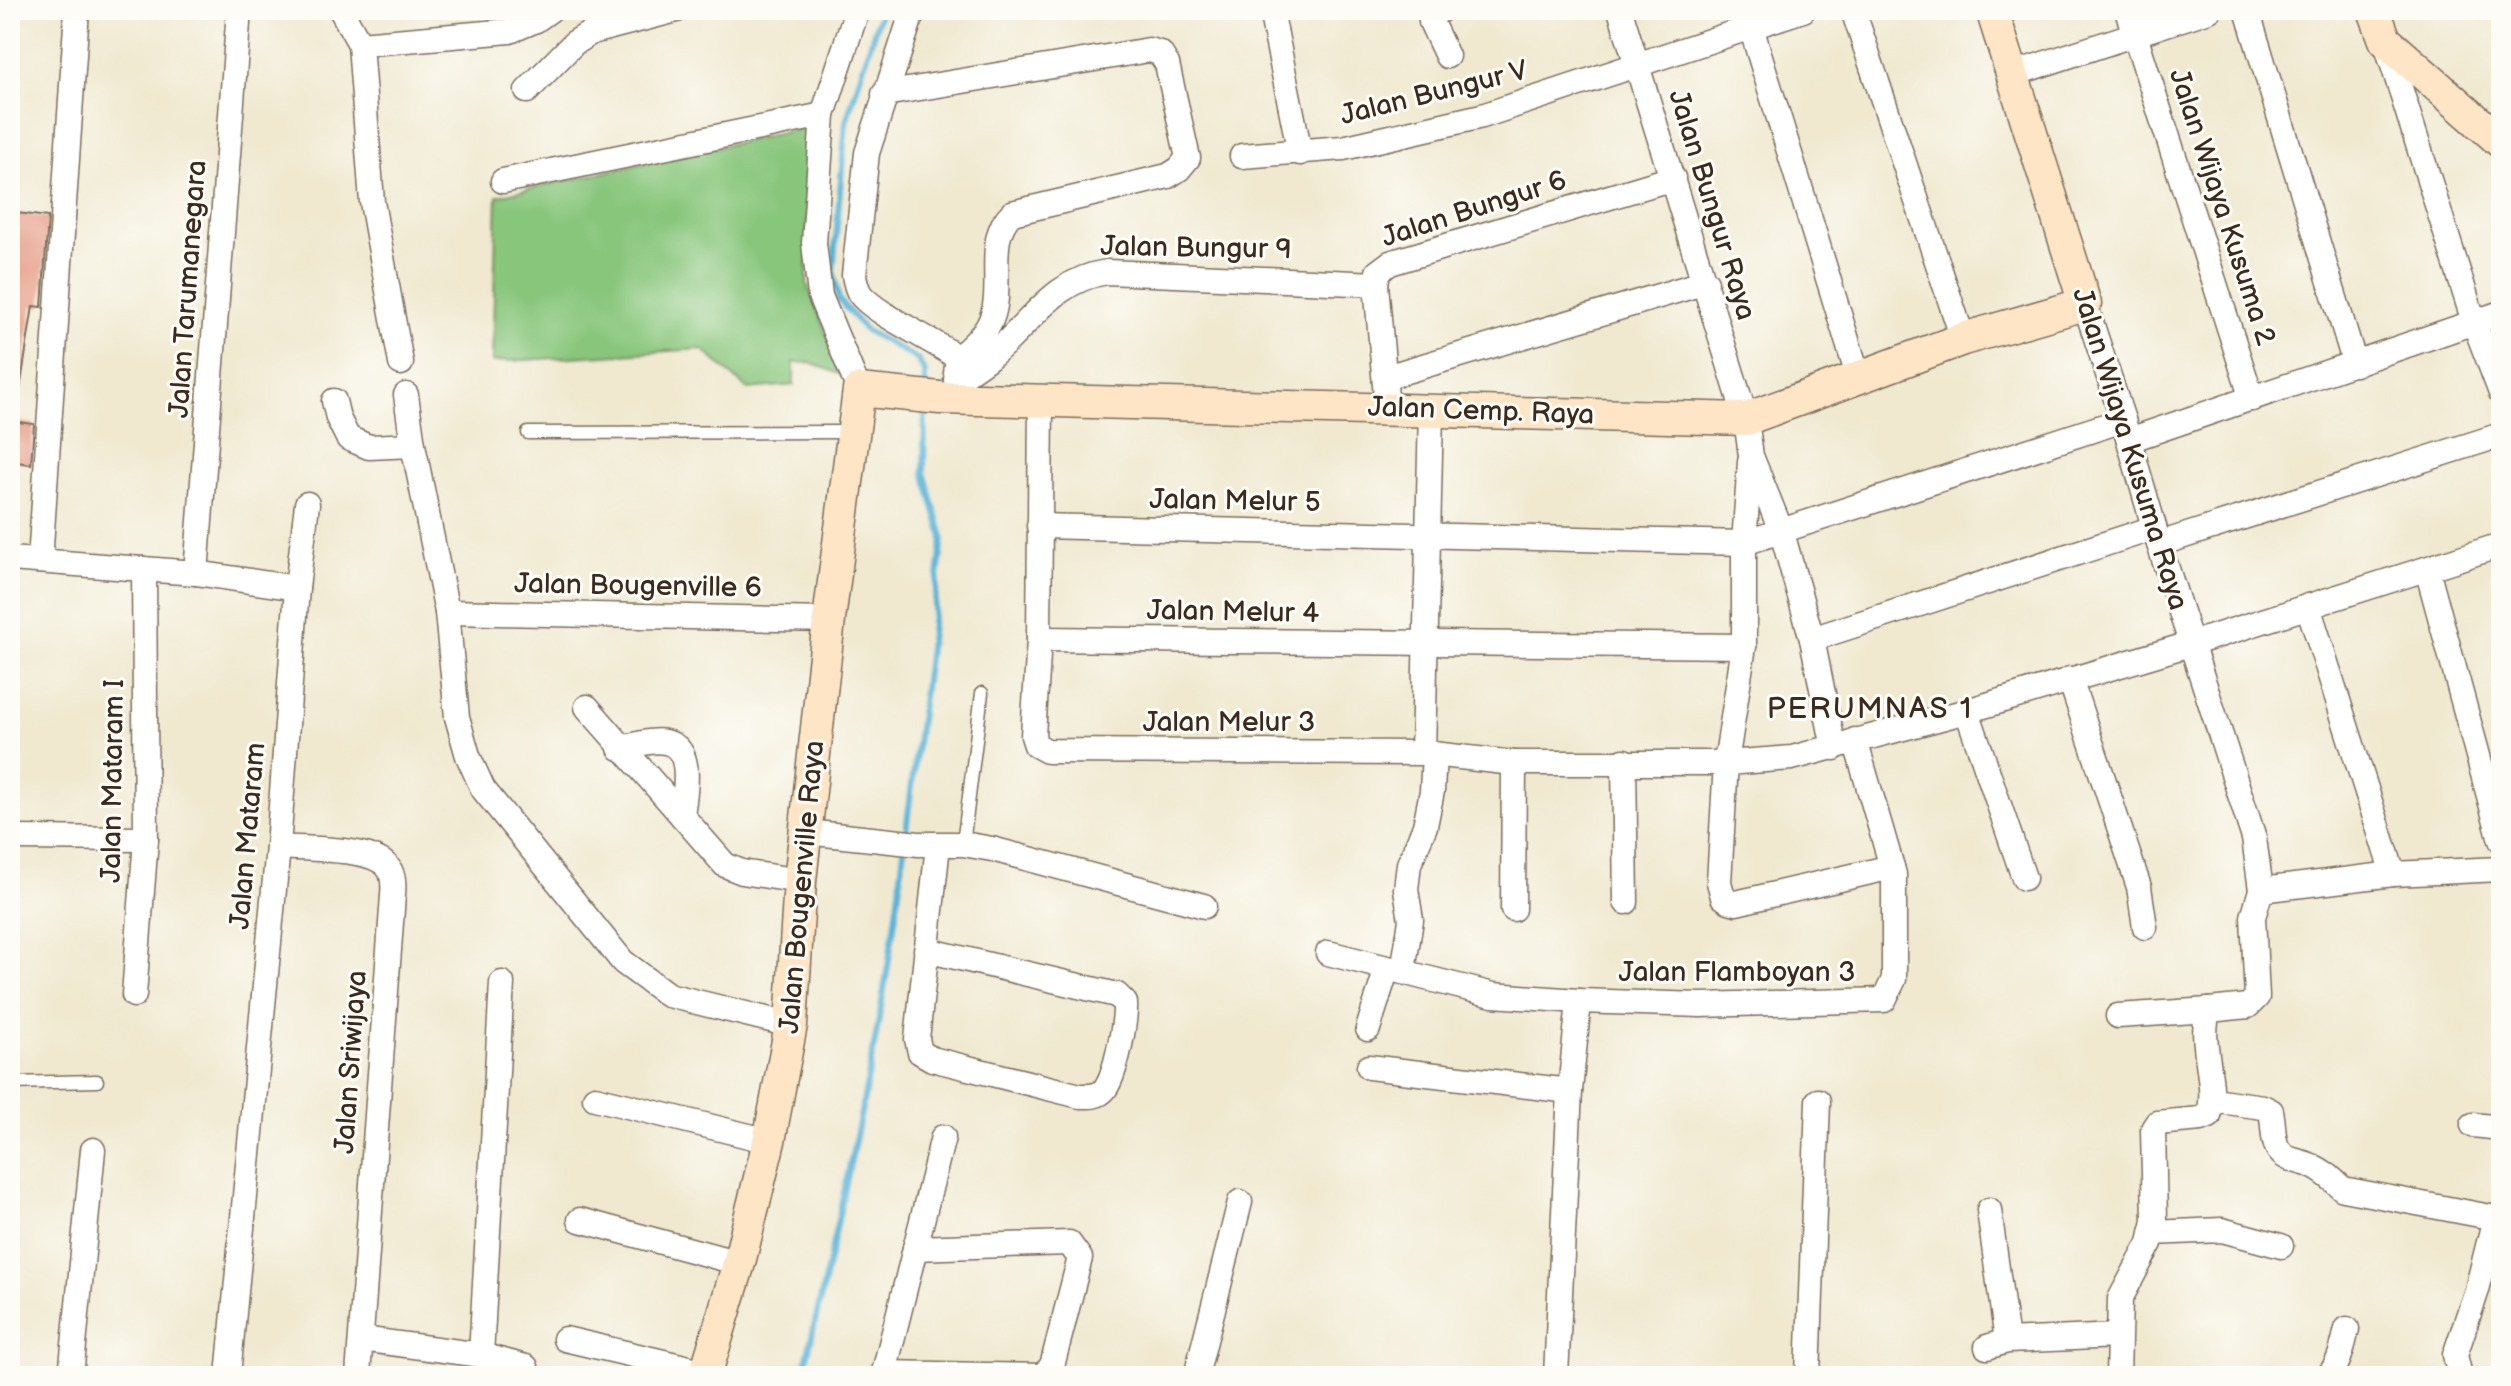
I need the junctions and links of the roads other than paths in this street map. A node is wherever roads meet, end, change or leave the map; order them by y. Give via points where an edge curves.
1 (77, 10) edge
2 (239, 10) edge
3 (341, 10) edge
4 (550, 10) edge
5 (677, 10) edge
6 (857, 10) edge
7 (913, 10) edge
8 (1271, 10) edge
9 (1441, 10) edge
10 (1620, 10) edge
11 (1803, 10) edge
12 (1853, 10) edge
13 (1992, 10) edge
14 (2127, 10) edge
15 (2209, 10) edge
16 (2247, 10) edge
17 (2374, 10) edge
18 (1751, 27) junction
19 (2134, 35) junction
20 (2385, 40) junction
21 (360, 44) junction
22 (1447, 56) dead end
23 (1636, 65) junction
24 (2013, 74) junction
25 (527, 91) dead end
26 (884, 94) junction
27 (823, 115) junction
28 (2501, 142) edge
29 (1300, 153) junction
30 (1242, 156) dead end
31 (1673, 178) junction
32 (503, 181) dead end
33 (1706, 282) junction
34 (1376, 284) junction
35 (2085, 304) junction
36 (2501, 313) edge
37 (2474, 322) junction
38 (1963, 339) junction
39 (401, 363) dead end
40 (2355, 364) junction
41 (1858, 376) junction
42 (951, 383) junction
43 (859, 390) junction
44 (1386, 392) junction
45 (2501, 393) edge
46 (406, 395) dead end
47 (2252, 399) junction
48 (1041, 400) junction
49 (334, 401) dead end
50 (1431, 411) junction
51 (1746, 419) junction
52 (2126, 430) junction
53 (853, 432) junction
54 (528, 433) dead end
55 (2501, 435) edge
56 (413, 445) junction
57 (1751, 456) junction
58 (307, 504) dead end
59 (1039, 526) junction
60 (1782, 533) junction
61 (1429, 535) junction
62 (2156, 536) junction
63 (1744, 543) junction
64 (2501, 545) edge
65 (10, 559) edge
66 (40, 561) junction
67 (144, 569) junction
68 (2427, 569) junction
69 (196, 573) junction
70 (297, 588) junction
71 (2308, 606) junction
72 (447, 612) junction
73 (829, 620) junction
74 (1039, 639) junction
75 (1812, 639) junction
76 (1427, 644) junction
77 (2191, 644) junction
78 (1744, 646) junction
79 (2070, 679) junction
80 (982, 693) dead end
81 (587, 707) dead end
82 (1967, 711) junction
83 (1844, 744) junction
84 (620, 748) junction
85 (1429, 753) junction
86 (1624, 761) junction
87 (1514, 763) junction
88 (1726, 763) junction
89 (682, 816) junction
90 (806, 832) junction
91 (10, 838) edge
92 (146, 839) junction
93 (2501, 840) edge
94 (963, 844) junction
95 (928, 845) junction
96 (278, 847) junction
97 (1892, 867) junction
98 (2501, 869) edge
99 (2393, 874) junction
100 (2024, 878) dead end
101 (800, 881) junction
102 (2261, 890) junction
103 (1626, 902) dead end
104 (1204, 906) dead end
105 (1513, 909) dead end
106 (2145, 927) dead end
107 (926, 950) junction
108 (1328, 953) dead end
109 (1395, 970) junction
110 (502, 983) dead end
111 (134, 995) dead end
112 (1579, 1001) junction
113 (2209, 1010) junction
114 (2118, 1016) dead end
115 (791, 1025) junction
116 (1368, 1029) dead end
117 (1369, 1067) dead end
118 (97, 1081) dead end
119 (10, 1083) edge
120 (1570, 1091) junction
121 (595, 1098) dead end
122 (2213, 1100) junction
123 (1818, 1101) dead end
124 (2473, 1125) dead end
125 (2501, 1128) edge
126 (943, 1137) dead end
127 (769, 1141) junction
128 (93, 1150) dead end
129 (1240, 1202) dead end
130 (1989, 1210) dead end
131 (2499, 1217) edge
132 (580, 1220) dead end
133 (2152, 1233) junction
134 (2281, 1246) dead end
135 (915, 1248) junction
136 (739, 1263) junction
137 (2347, 1329) dead end
138 (2118, 1336) junction
139 (361, 1339) junction
140 (565, 1339) dead end
141 (481, 1355) junction
142 (526, 1367) dead end
143 (706, 1374) edge
144 (884, 1374) edge
145 (71, 1376) edge
146 (228, 1376) edge
147 (358, 1376) edge
148 (1196, 1376) edge
149 (1556, 1376) edge
150 (1808, 1376) edge
151 (2118, 1376) edge
152 (2328, 1376) edge
153 (2460, 1376) edge

1 - 66 street
2 - 69 street, Jalan Tarumanegara
3 - 21 street
4 - 21 street via 510,31
5 - 25 street via 605,27 574,43
6 - 27 street
7 - 26 street
8 - 29 street
9 - 22 street via 1431,15 1431,22
10 - 23 street, Jalan Bungur Raya
11 - 18 street, Jalan Bungur V
12 - 38 street
13 - 24 street, Jalan Wijaya Kusuma Raya
14 - 19 street, Jalan Wijaya Kusuma 2
15 - 19 street
16 - 40 street
17 - 20 street
18 - 23 street, Jalan Bungur V
18 - 41 street
19 - 24 street
19 - 47 street, Jalan Wijaya Kusuma 2
20 - 28 street
20 - 37 street
21 - 39 street via 372,202
23 - 29 street, Jalan Bungur V via 1482,116
23 - 31 street, Jalan Bungur Raya
24 - 35 street, Jalan Wijaya Kusuma Raya
26 - 42 street via 867,153 854,275 858,292 874,307 936,342
26 - 42 street via 1149,50 1160,53 1167,64 1188,158 1168,176 1012,213 1002,222 996,305
27 - 32 street
27 - 43 street via 814,243 820,296
29 - 30 street, Jalan Bungur V
31 - 33 street, Jalan Bungur Raya
31 - 34 street, Jalan Bungur 6 via 1390,263 1378,272
33 - 44 street
33 - 51 street, Jalan Bungur Raya
34 - 42 street, Jalan Bungur 9 via 1087,275 1056,293 994,354
34 - 44 street, Jalan Bungur 6
35 - 38 street, Jalan Cemp. Raya
35 - 52 street, Jalan Wijaya Kusuma Raya
36 - 37 street, Jalan Melur 5
37 - 40 street, Jalan Melur 5
37 - 45 street
38 - 41 street, Jalan Cemp. Raya
40 - 47 street, Jalan Melur 5
41 - 51 street, Jalan Cemp. Raya
42 - 43 street, Jalan Cemp. Raya via 906,396
42 - 48 street, Jalan Cemp. Raya
43 - 53 street, Jalan Bougenville Raya
44 - 48 street, Jalan Cemp. Raya
44 - 50 street, Jalan Cemp. Raya
46 - 56 street
47 - 52 street, Jalan Melur 5
48 - 59 street
49 - 56 street via 348,438 369,447
50 - 51 street, Jalan Cemp. Raya
50 - 61 street
51 - 57 street, Jalan Bungur Raya
52 - 60 street, Jalan Melur 5
52 - 62 street, Jalan Wijaya Kusuma Raya
53 - 54 lane
53 - 73 street, Jalan Bougenville Raya
55 - 62 street
56 - 72 street
57 - 60 street, Jalan Flamboyan 3
57 - 63 street
58 - 70 street, Jalan Mataram
59 - 61 street, Jalan Melur 5
59 - 74 street
60 - 63 street, Jalan Melur 5
60 - 75 street, Jalan Flamboyan 3
61 - 63 street, Jalan Melur 5
61 - 76 street
62 - 75 street
62 - 77 street, Jalan Wijaya Kusuma Raya
63 - 78 street
64 - 68 street, Jalan Melur 3
65 - 66 street
66 - 67 street
67 - 69 street
67 - 92 street, Jalan Mataram I
68 - 71 street, Jalan Melur 3
68 - 93 street
69 - 70 street
70 - 96 street, Jalan Mataram
71 - 77 street, Jalan Melur 3
71 - 99 street
72 - 73 street, Jalan Bougenville 6
72 - 115 street via 457,717 468,756 483,789 577,907 623,962 668,995
73 - 90 street, Jalan Bougenville Raya
74 - 76 street, Jalan Melur 4
74 - 85 street, Jalan Melur 3 via 1033,736 1047,751
75 - 83 street, Jalan Flamboyan 3
76 - 78 street, Jalan Melur 4
76 - 85 street
77 - 79 street, Jalan Melur 3
77 - 102 street, Jalan Wijaya Kusuma Raya via 2254,838
78 - 88 street
79 - 82 street, Jalan Melur 3
79 - 106 street via 2139,887
80 - 94 lane
81 - 84 street
82 - 83 street, Jalan Melur 3
82 - 100 street
83 - 88 street, Jalan Melur 3 via 1792,758
83 - 97 street, Jalan Flamboyan 3
84 - 89 street
84 - 89 street via 664,741 674,746 686,770
85 - 87 street, Jalan Melur 3
85 - 109 street via 1432,791 1409,864 1411,920
86 - 87 street, Jalan Melur 3
86 - 88 street, Jalan Melur 3
86 - 103 street
87 - 105 street
88 - 97 street via 1719,882 1723,897 1736,903
89 - 101 street via 725,865
90 - 95 street
90 - 101 street, Jalan Bougenville Raya
91 - 92 street
92 - 111 street, Jalan Mataram I
94 - 95 street
94 - 104 street
95 - 107 street
96 - 139 street, Jalan Sriwijaya via 364,854 393,875
96 - 146 street, Jalan Mataram
97 - 112 street, Jalan Flamboyan 3 via 1894,979 1884,1000 1701,1005
98 - 99 street
99 - 102 street
101 - 115 street, Jalan Bougenville Raya
102 - 113 street, Jalan Wijaya Kusuma Raya via 2253,917 2257,997 2248,1006
107 - 107 street via 1117,995 1126,1014 1104,1091 1080,1096 920,1052
108 - 109 street, Jalan Flamboyan 3
109 - 112 street, Jalan Flamboyan 3 via 1493,995
109 - 116 street
110 - 141 street
112 - 120 street
113 - 114 street, Jalan Wijaya Kusuma Raya
113 - 122 street via 2205,1023
115 - 127 street, Jalan Bougenville Raya
117 - 120 street
118 - 119 lane
120 - 149 street
121 - 127 street
122 - 131 street via 2271,1111 2279,1152 2310,1165 2343,1189
122 - 133 street via 2209,1116 2157,1123 2153,1129
123 - 150 street
124 - 125 street
126 - 135 street
127 - 136 street, Jalan Bougenville Raya
128 - 145 street
129 - 148 street
130 - 138 street via 1997,1344
131 - 153 street via 2455,1355
132 - 136 street
133 - 134 street via 2222,1230
133 - 138 street via 2120,1299
135 - 144 street
135 - 144 street via 1069,1243 1080,1258 1052,1366 1042,1376
136 - 143 street, Jalan Bougenville Raya
137 - 152 street
138 - 151 street
139 - 141 street
139 - 147 street, Jalan Sriwijaya
140 - 143 street
141 - 142 street

